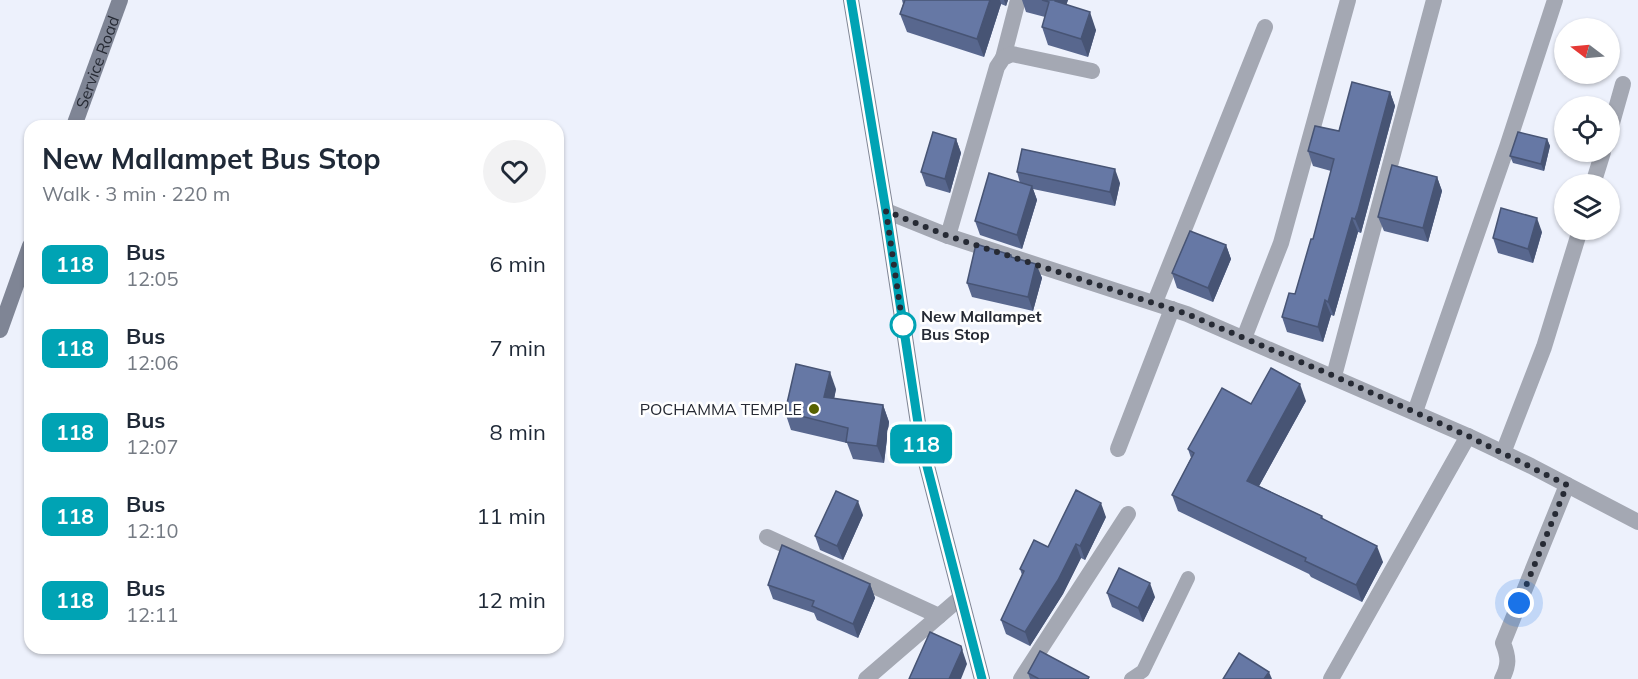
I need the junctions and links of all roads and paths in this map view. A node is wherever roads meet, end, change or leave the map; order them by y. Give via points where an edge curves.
1 (120, 0) edge
2 (851, 0) edge
3 (1018, 0) edge
4 (1348, 0) edge
5 (1434, 0) edge
6 (1555, 0) edge
7 (1265, 27) dead end
8 (1003, 58) junction
9 (1092, 70) dead end
10 (1623, 84) dead end
11 (1620, 96) edge
12 (76, 120) edge
13 (886, 211) junction
14 (948, 236) junction
15 (1577, 240) edge
16 (24, 263) edge
17 (1155, 302) junction
18 (1172, 309) junction
19 (0, 330) edge
20 (1244, 338) junction
21 (1334, 376) junction
22 (1415, 412) junction
23 (1468, 436) junction
24 (1118, 448) dead end
25 (1503, 453) junction
26 (1567, 485) junction
27 (1128, 514) dead end
28 (1638, 522) edge
29 (767, 537) dead end
30 (1188, 578) dead end
31 (960, 598) junction
32 (939, 616) junction
33 (984, 677) edge
34 (866, 679) edge
35 (1021, 679) edge
36 (1131, 679) edge
37 (1331, 679) edge
38 (1502, 679) edge

1 - 12 main road, Service Road
2 - 13 main road
3 - 8 street
4 - 20 street via 1281,243
5 - 21 street
6 - 22 street
7 - 17 street
8 - 9 street via 1011,54
8 - 14 street via 997,67
10 - 11 street
13 - 14 street
13 - 31 main road via 921,443
14 - 17 street
15 - 25 street via 1544,347
16 - 19 main road
17 - 18 street
18 - 20 street
18 - 24 street
20 - 21 street
21 - 22 street
22 - 23 street
23 - 25 street
23 - 37 street
25 - 26 street
26 - 28 street
26 - 38 street via 1503,643 1509,666
27 - 35 street
29 - 32 street
30 - 36 lane via 1143,671
31 - 32 street
31 - 33 main road
32 - 34 street

